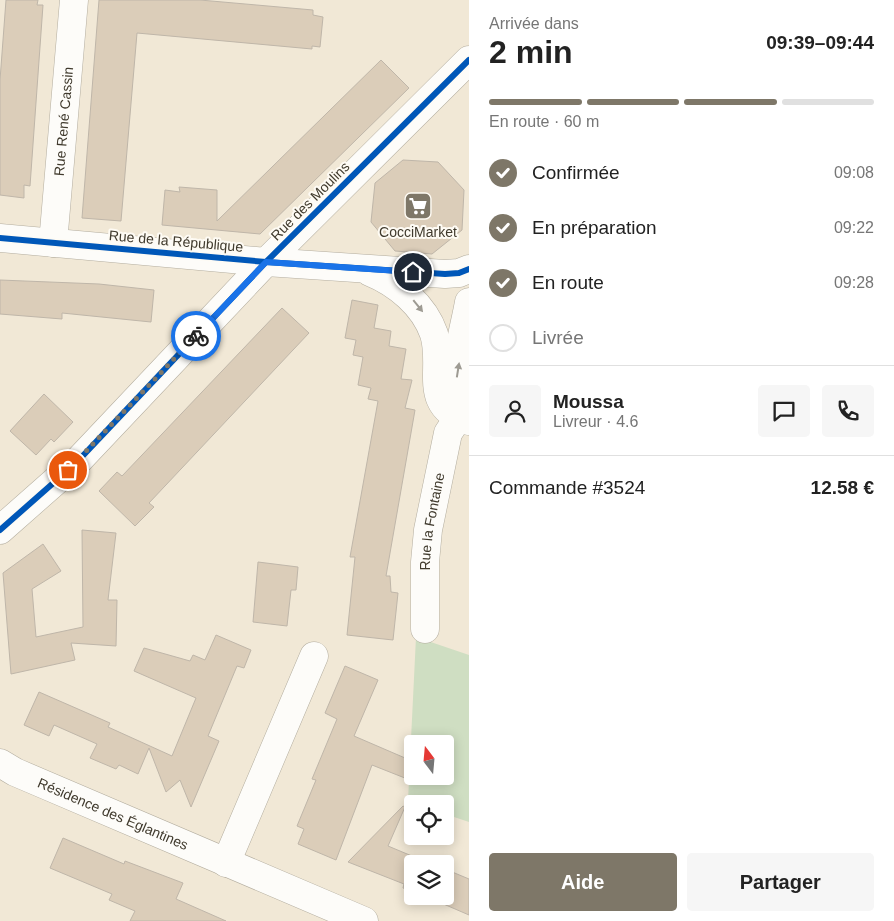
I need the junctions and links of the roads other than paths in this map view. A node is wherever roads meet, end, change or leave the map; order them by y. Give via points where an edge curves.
1 (74, 0) edge
2 (466, 66) edge
3 (0, 238) edge
4 (53, 243) junction
5 (266, 262) junction
6 (364, 269) junction
7 (469, 269) edge
8 (469, 302) edge
9 (465, 416) edge
10 (0, 530) edge
11 (424, 629) dead end
12 (314, 656) dead end
13 (0, 763) edge
14 (226, 863) junction
15 (364, 921) edge

1 - 4 street, Rue René Cassin
2 - 5 street, Rue des Moulins
3 - 4 street, Rue de la République
4 - 5 street, Rue de la République
5 - 6 street, Rue de la République
5 - 10 street, Rue des Moulins via 76,462
6 - 7 street, Rue de la République via 445,274
6 -> 9 street via 402,290 424,315 436,344 438,392 444,406
9 -> 8 street via 456,383
9 - 11 street, Rue la Fontaine via 448,433 428,530 424,562
12 - 14 street
13 - 14 street, Résidence des Églantines
14 - 15 street, Résidence des Églantines

